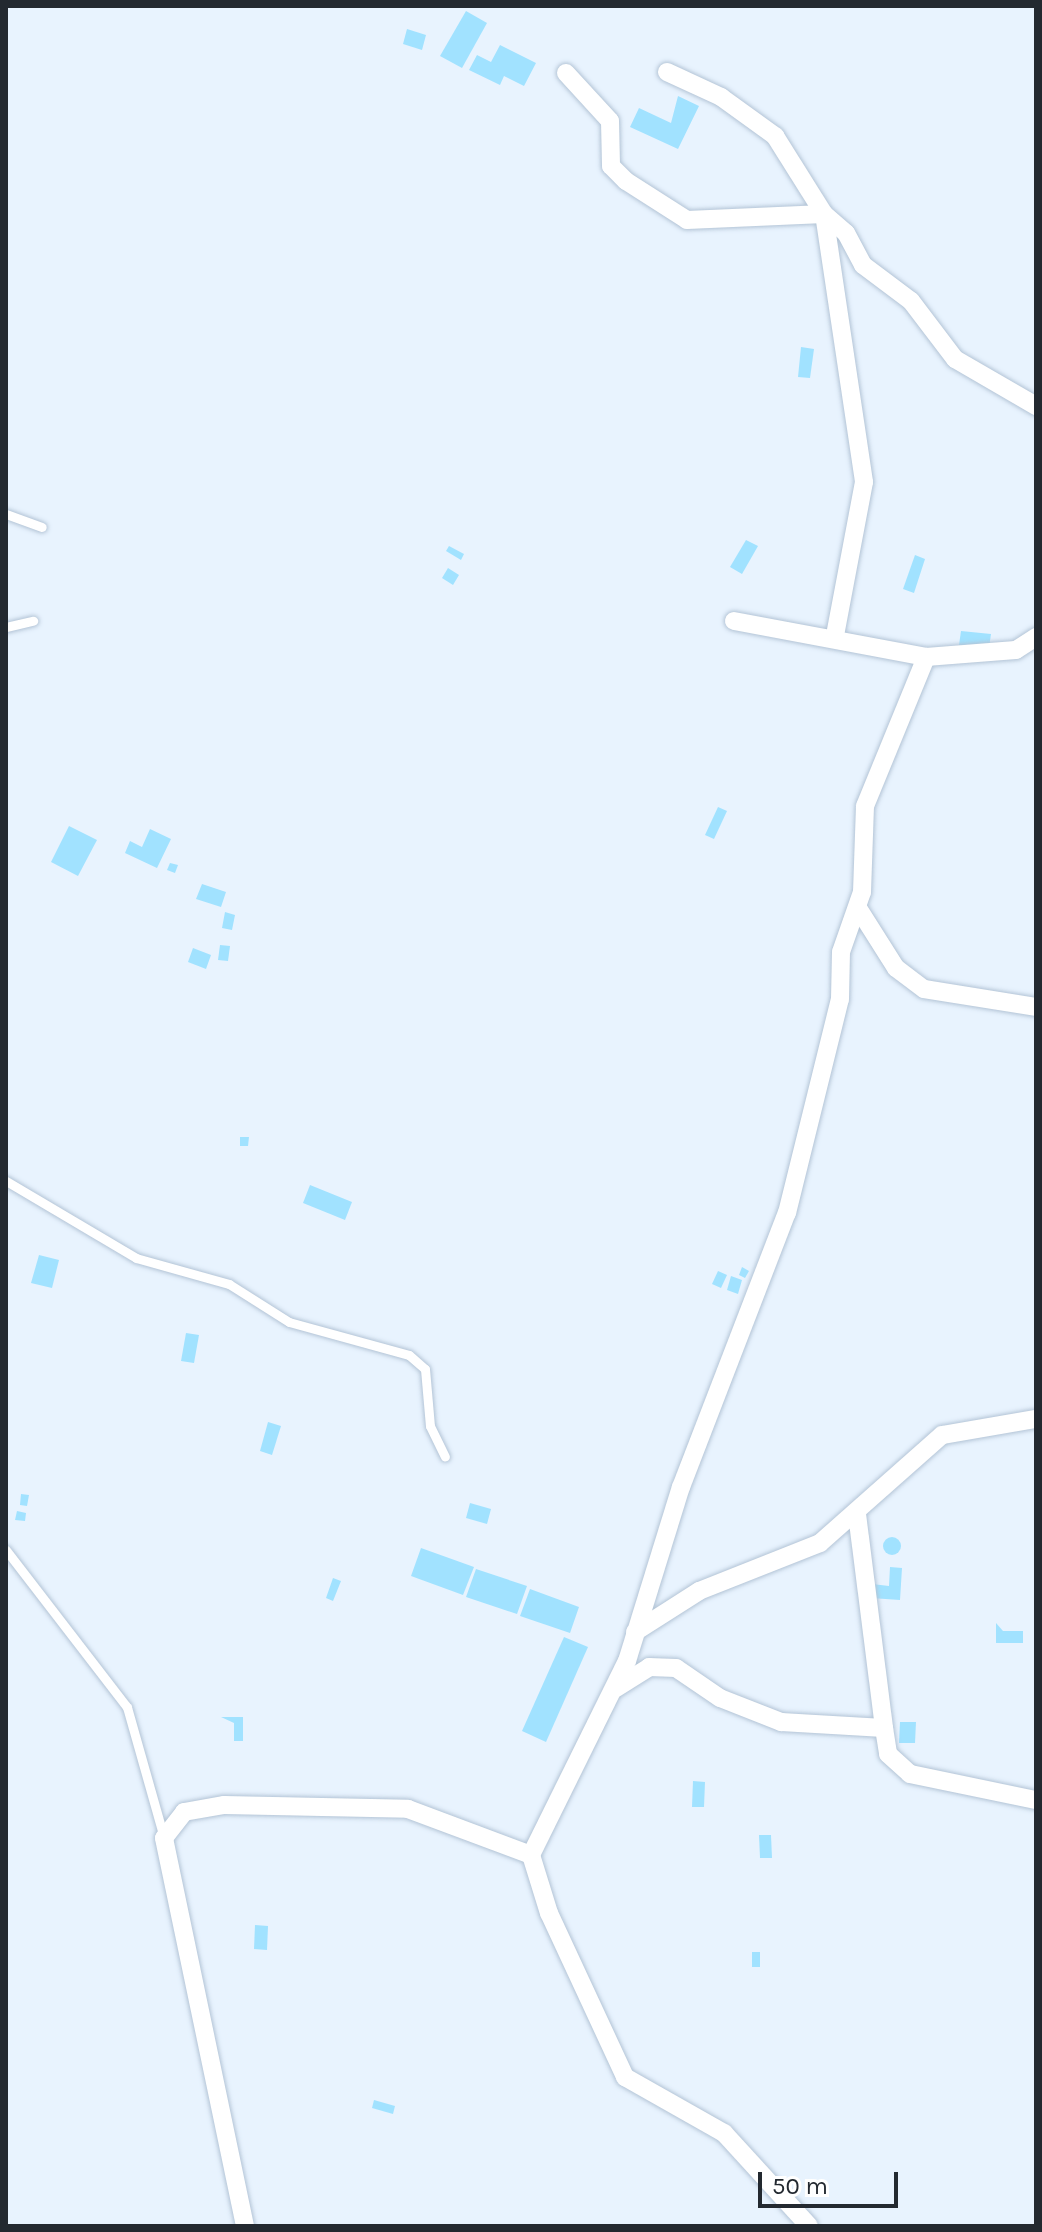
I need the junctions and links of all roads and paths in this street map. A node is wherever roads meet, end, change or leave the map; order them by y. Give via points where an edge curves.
1 (667, 72) dead end
2 (566, 73) dead end
3 (824, 214) junction
4 (1036, 406) edge
5 (6, 514) edge
6 (42, 527) dead end
7 (33, 621) dead end
8 (734, 621) dead end
9 (6, 627) edge
10 (835, 636) junction
11 (1036, 637) edge
12 (926, 657) junction
13 (858, 908) junction
14 (1036, 1007) edge
15 (6, 1181) edge
16 (1036, 1419) edge
17 (445, 1457) dead end
18 (857, 1514) junction
19 (6, 1550) edge
20 (635, 1632) junction
21 (614, 1690) junction
22 (884, 1728) junction
23 (1036, 1800) edge
24 (164, 1838) junction
25 (531, 1855) junction
26 (245, 2226) edge
27 (809, 2226) edge

1 - 3 street via 721,97 775,136
2 - 3 street via 610,121 615,173 687,220
3 - 4 street via 846,233 863,265 911,301 955,359
3 - 10 street via 864,482
5 - 6 lane
7 - 9 lane
8 - 10 street
10 - 12 street
11 - 12 street via 1016,650
12 - 13 street via 865,806
13 - 14 street via 896,968 924,989
13 - 20 street via 843,942 840,999 787,1213 681,1487
15 - 17 lane via 136,1258 229,1284 289,1322 409,1355 425,1369 430,1426
16 - 18 street via 942,1435
18 - 20 street via 820,1543 699,1591
18 - 22 street
19 - 24 lane via 127,1707
20 - 21 street
21 - 22 street via 660,1665 781,1722
21 - 25 street
22 - 23 street via 888,1754 910,1774
24 - 25 street via 173,1821 201,1807 387,1806
24 - 26 street
25 - 27 street via 549,1913 625,2077 724,2133

